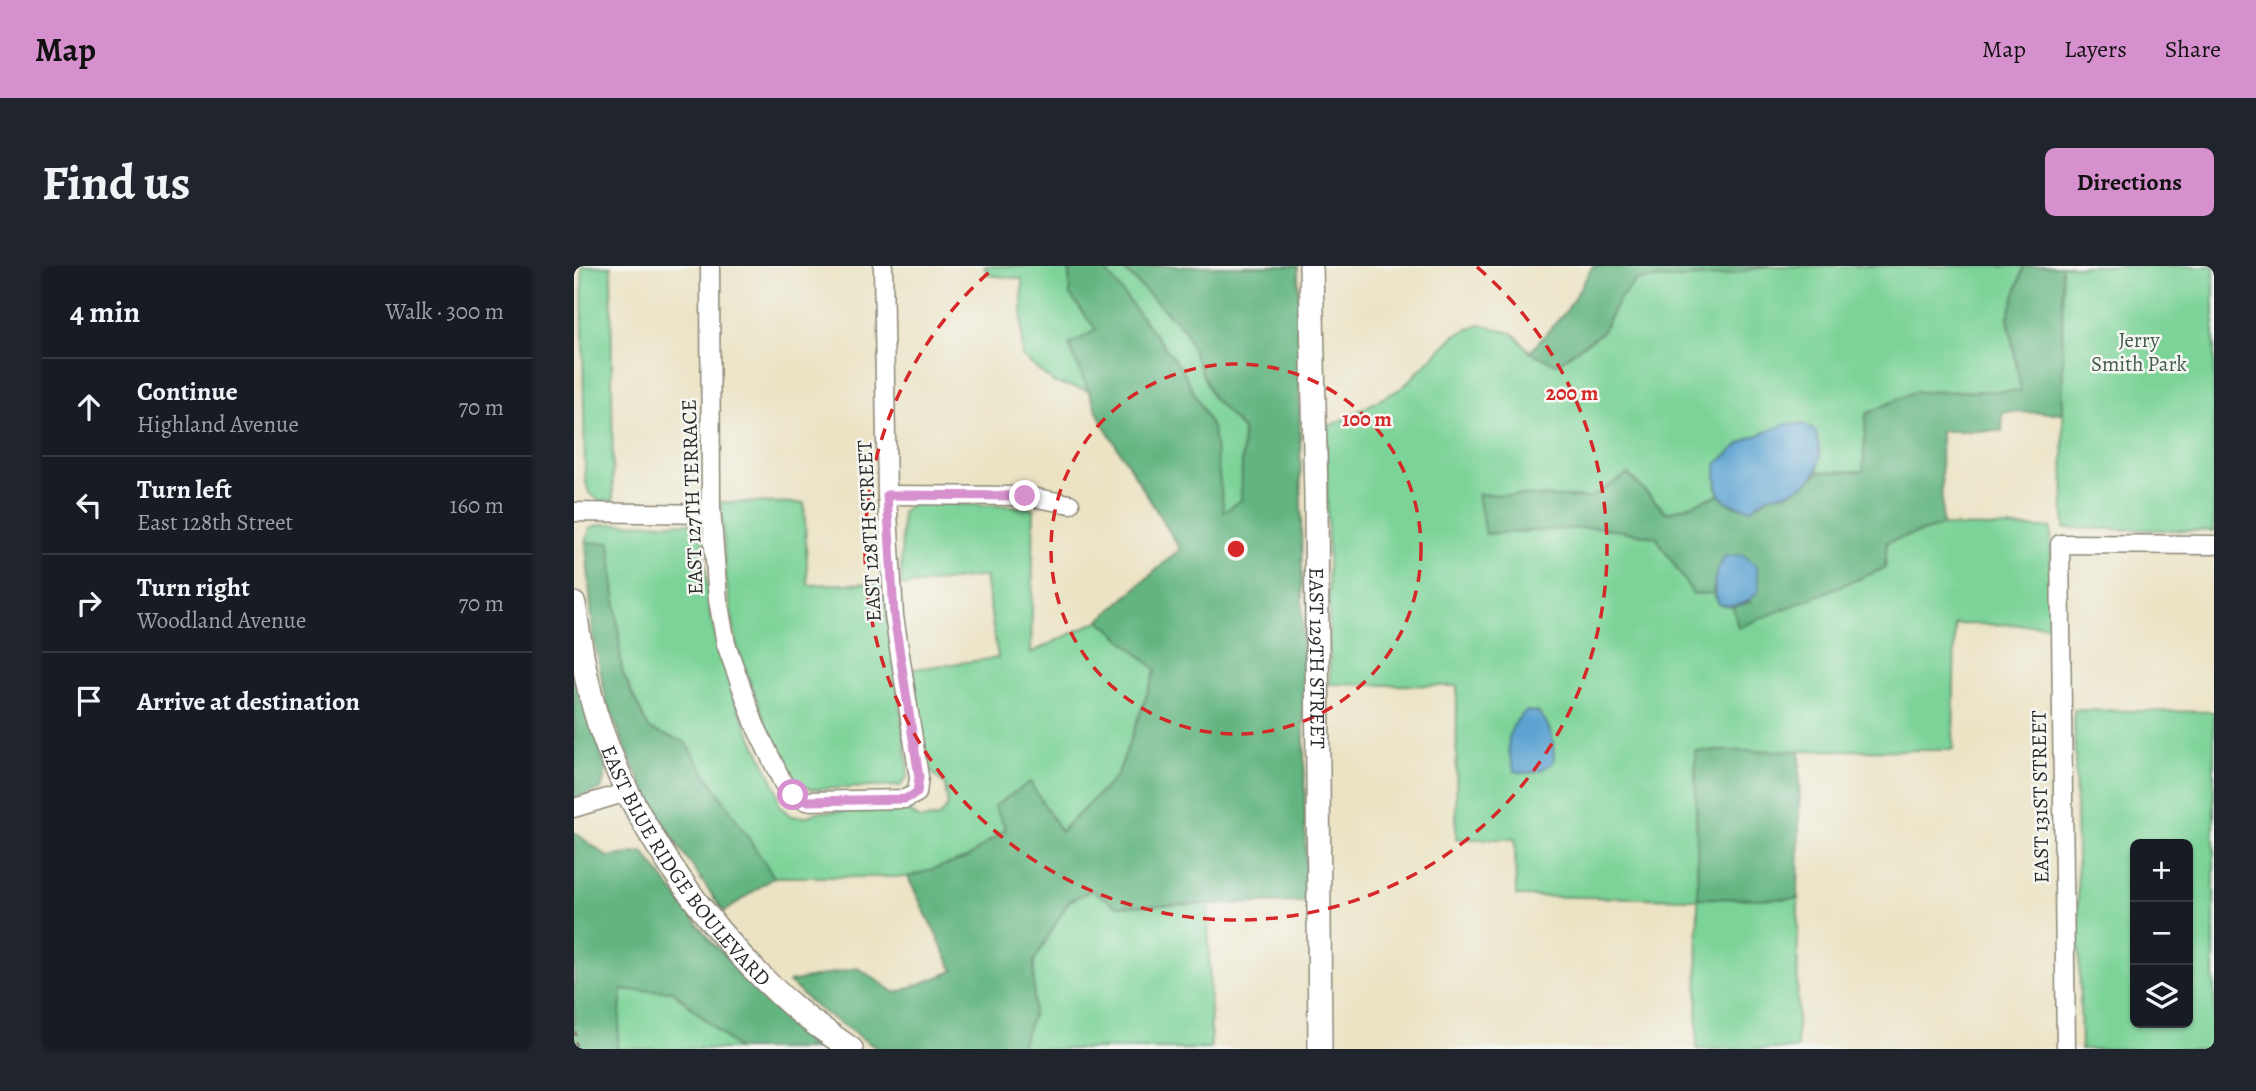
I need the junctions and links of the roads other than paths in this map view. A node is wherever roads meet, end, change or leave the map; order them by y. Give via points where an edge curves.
1 (710, 266) edge
2 (883, 266) edge
3 (1311, 266) edge
4 (887, 495) junction
5 (1070, 503) dead end
6 (574, 512) edge
7 (711, 514) junction
8 (2214, 545) edge
9 (574, 604) edge
10 (627, 792) junction
11 (793, 795) joint
12 (574, 808) edge
13 (850, 1049) edge
14 (1320, 1049) edge
15 (2066, 1049) edge

1 - 7 street, EAST 127TH TERRACE
2 - 4 street, EAST 128TH STREET
3 - 14 main road, EAST 129TH STREET
4 - 5 street via 1025,496
4 - 11 street, EAST 128TH STREET via 894,616 919,777 917,793 905,799 818,801
6 - 7 street
7 - 11 street, EAST 127TH TERRACE via 726,644 755,725
8 - 15 street, EAST 131ST STREET via 2060,544
9 - 10 main road, EAST BLUE RIDGE BOULEVARD via 582,660 599,724
10 - 12 street
10 - 13 main road, EAST BLUE RIDGE BOULEVARD via 652,836 727,940 795,1008

